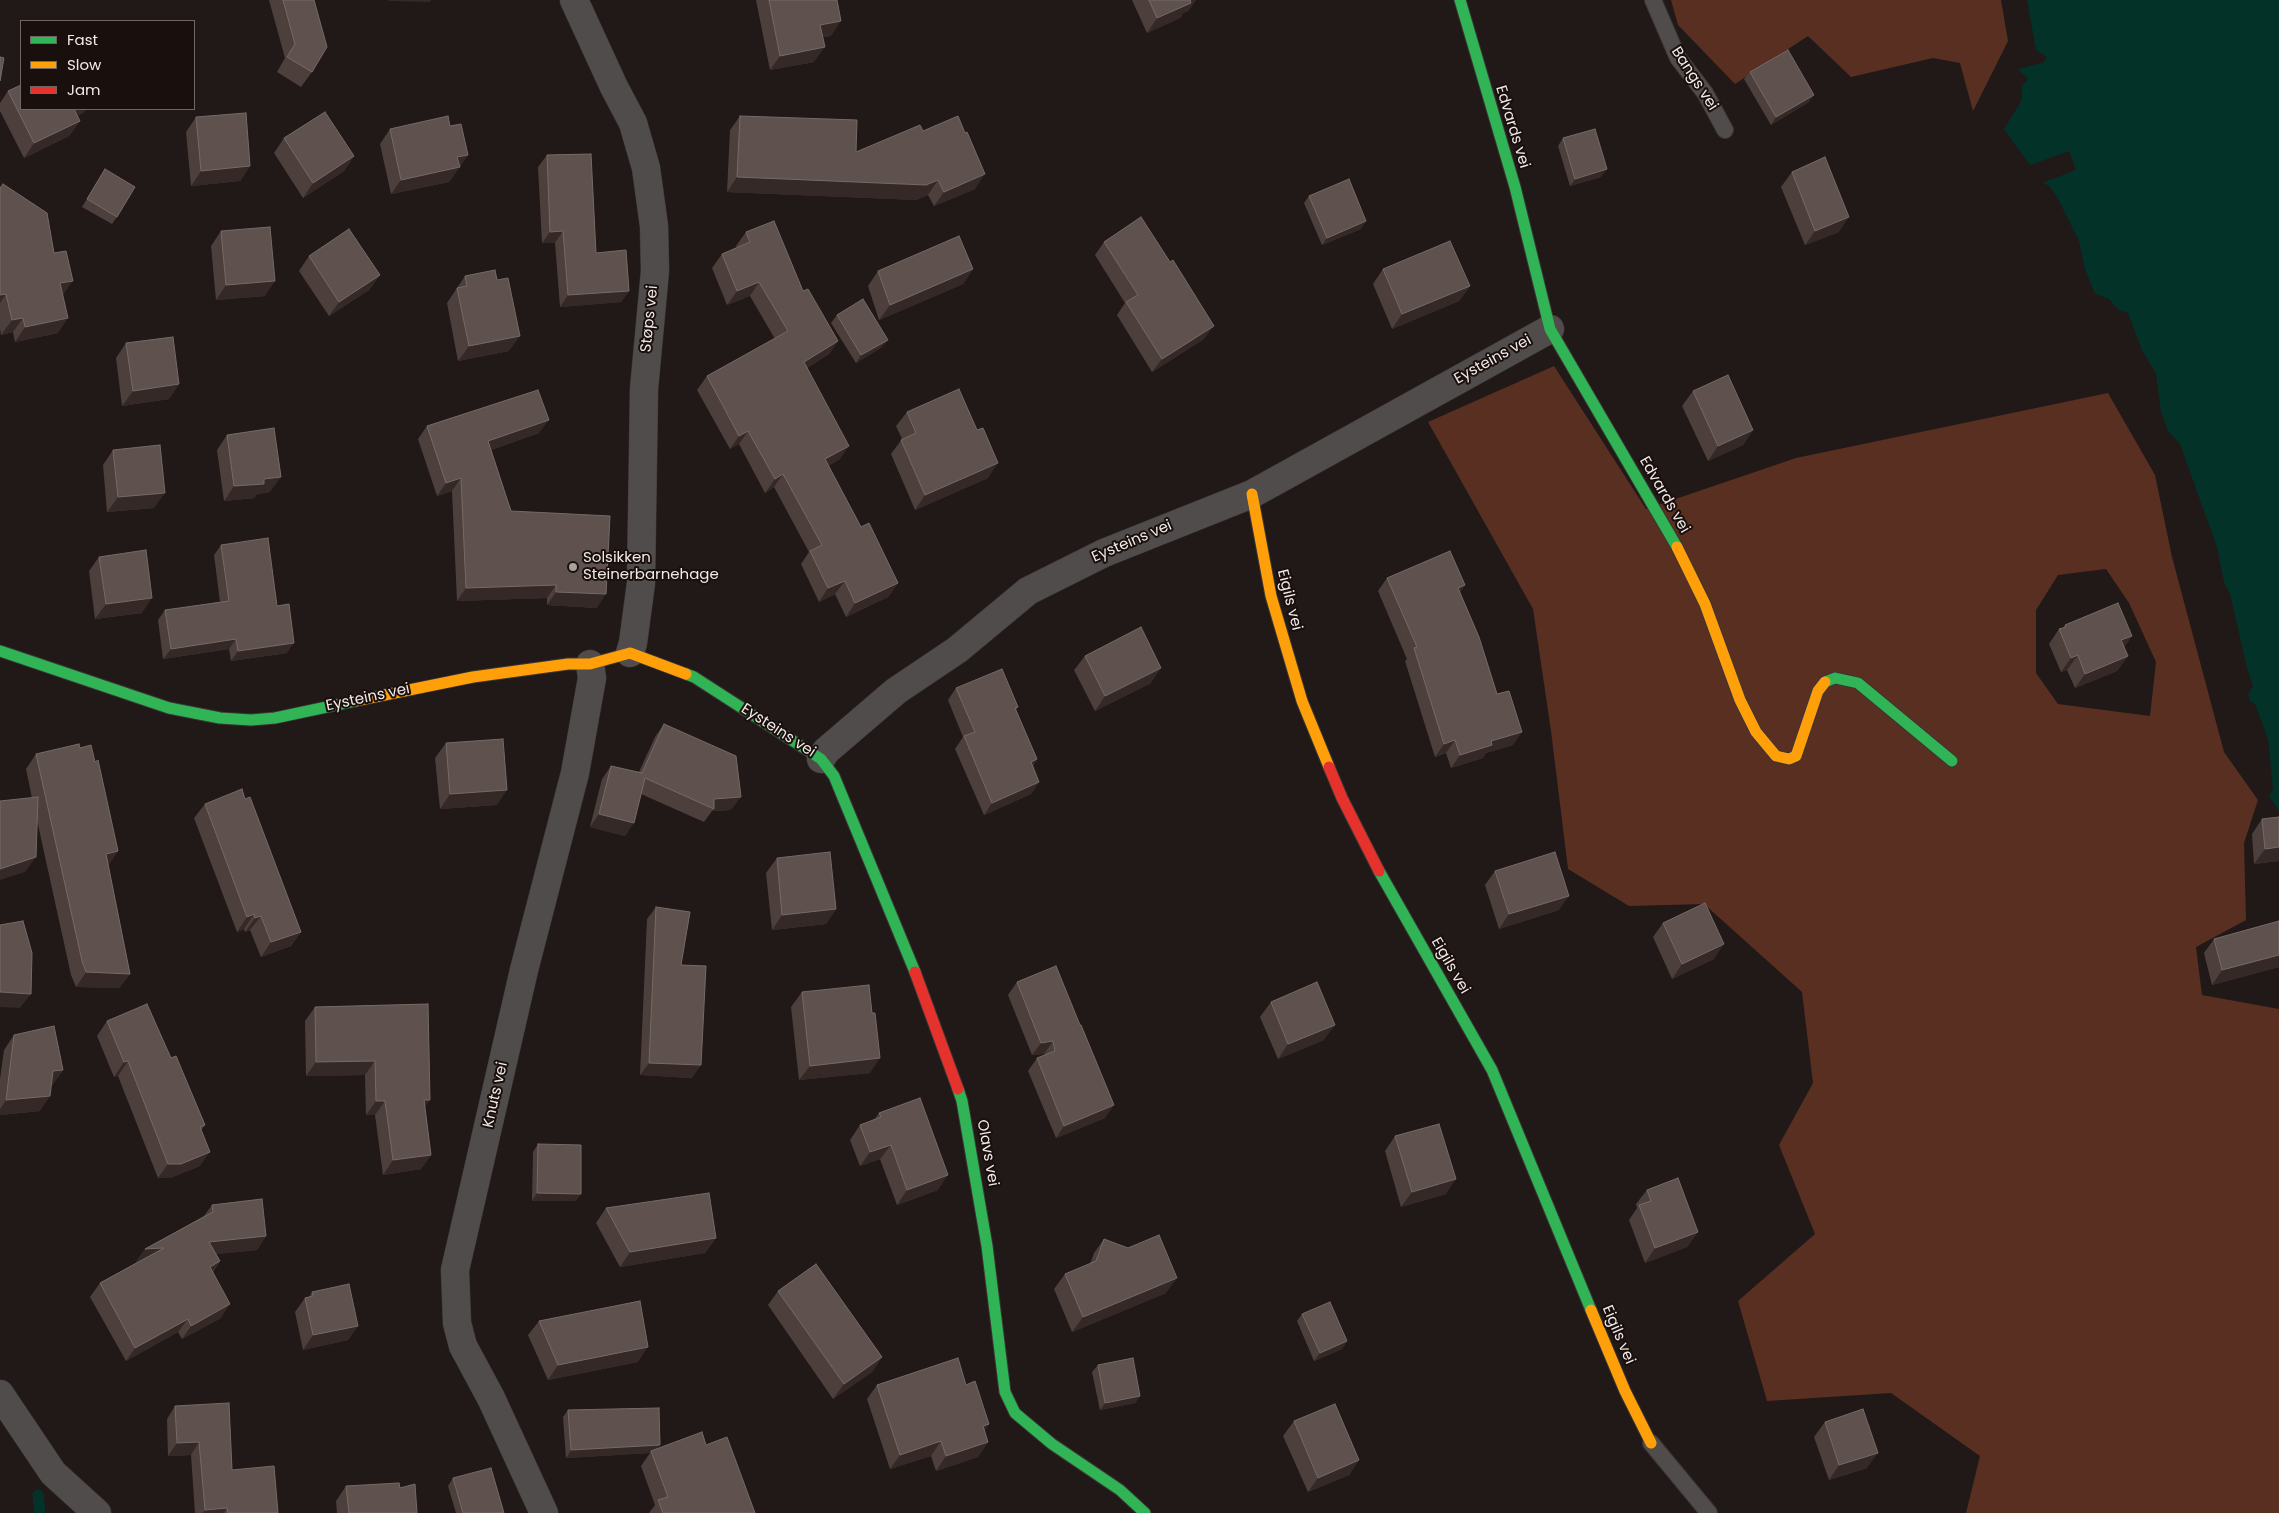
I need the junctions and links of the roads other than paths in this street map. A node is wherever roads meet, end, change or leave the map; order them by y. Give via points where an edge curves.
1 (574, 0) edge
2 (1460, 0) edge
3 (1653, 0) edge
4 (1725, 130) dead end
5 (1550, 328) junction
6 (1252, 494) junction
7 (0, 651) edge
8 (630, 653) junction
9 (590, 664) junction
10 (821, 760) junction
11 (1952, 761) dead end
12 (0, 1394) edge
13 (1651, 1443) joint
14 (96, 1513) edge
15 (544, 1513) edge
16 (1145, 1513) edge
17 (1708, 1513) edge

1 - 8 street, Støps vei via 633,123 646,168 654,226 655,271 644,389 641,583
2 - 5 street, Edvards vei via 1515,188
3 - 4 lane, Bangs vei via 1678,58 1705,93
5 - 6 street, Eysteins vei
5 - 11 street, Edvards vei via 1685,562 1705,604 1740,700 1756,732 1769,749 1784,759 1796,756 1818,692 1826,681 1834,678 1858,683
6 - 10 street, Eysteins vei via 1104,553 1028,591 957,650 896,691 826,751
6 - 13 street, Eigils vei via 1271,596 1302,701 1342,798 1392,896 1492,1070 1625,1391
7 - 9 street, Eysteins vei via 168,708 251,720 275,718 472,677
8 - 9 street, Eysteins vei
8 - 10 street, Eysteins vei via 694,678
9 - 15 street, Knuts vei via 592,678 574,773 524,970 455,1270 457,1323 463,1346
10 - 16 street, Olavs vei via 834,776 926,1000 962,1101 985,1238 1005,1392 1015,1413 1052,1444 1120,1490
12 - 14 street via 53,1473
13 - 17 lane

